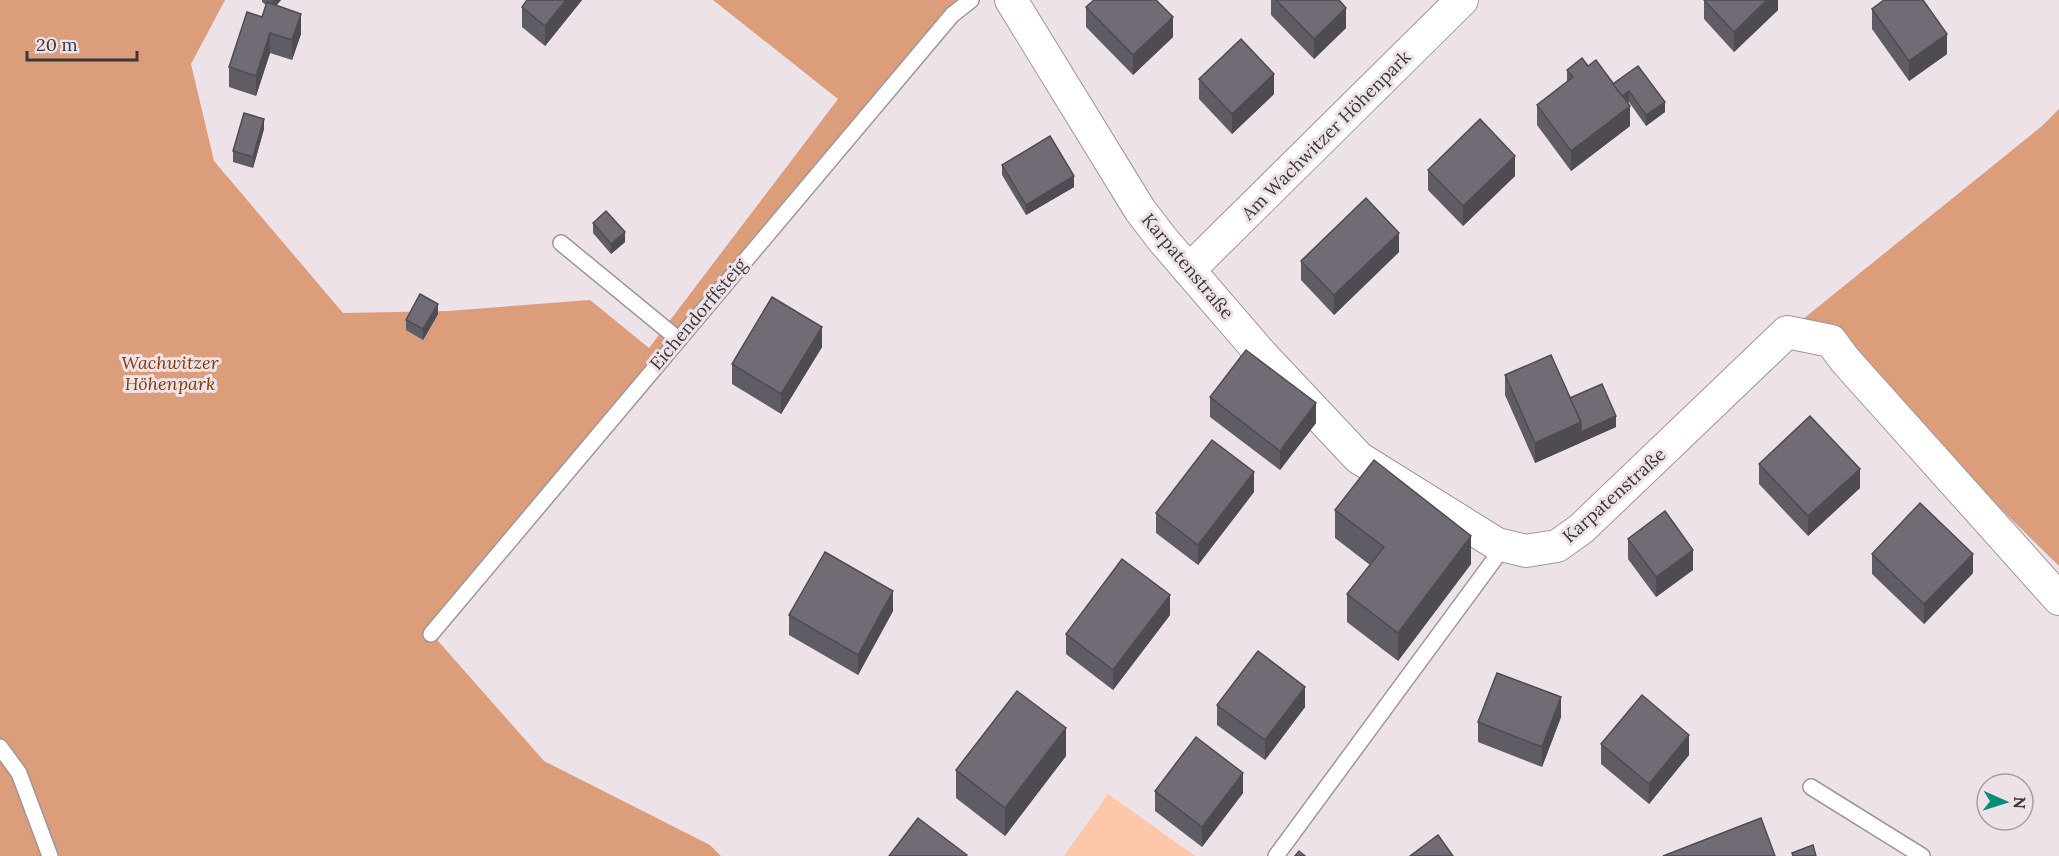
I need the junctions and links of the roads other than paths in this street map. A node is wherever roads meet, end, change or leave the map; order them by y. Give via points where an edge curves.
1 (971, 0) edge
2 (1011, 0) edge
3 (1462, 0) edge
4 (561, 243) dead end
5 (1189, 270) junction
6 (678, 339) junction
7 (1505, 546) junction
8 (2059, 599) edge
9 (431, 633) dead end
10 (0, 747) edge
11 (1811, 787) dead end
12 (50, 856) edge
13 (1276, 856) edge
14 (1922, 856) edge

1 - 6 lane, Eichendorffsteig via 952,15
2 - 5 street, Karpatenstraße via 1140,210
3 - 5 street, Am Wachwitzer Höhenpark
4 - 6 lane
5 - 7 street, Karpatenstraße via 1359,458
6 - 9 lane, Eichendorffsteig
7 - 8 street, Karpatenstraße via 1526,551 1557,546 1581,529 1787,332 1831,341
7 - 13 lane
10 - 12 lane via 19,773
11 - 14 lane

